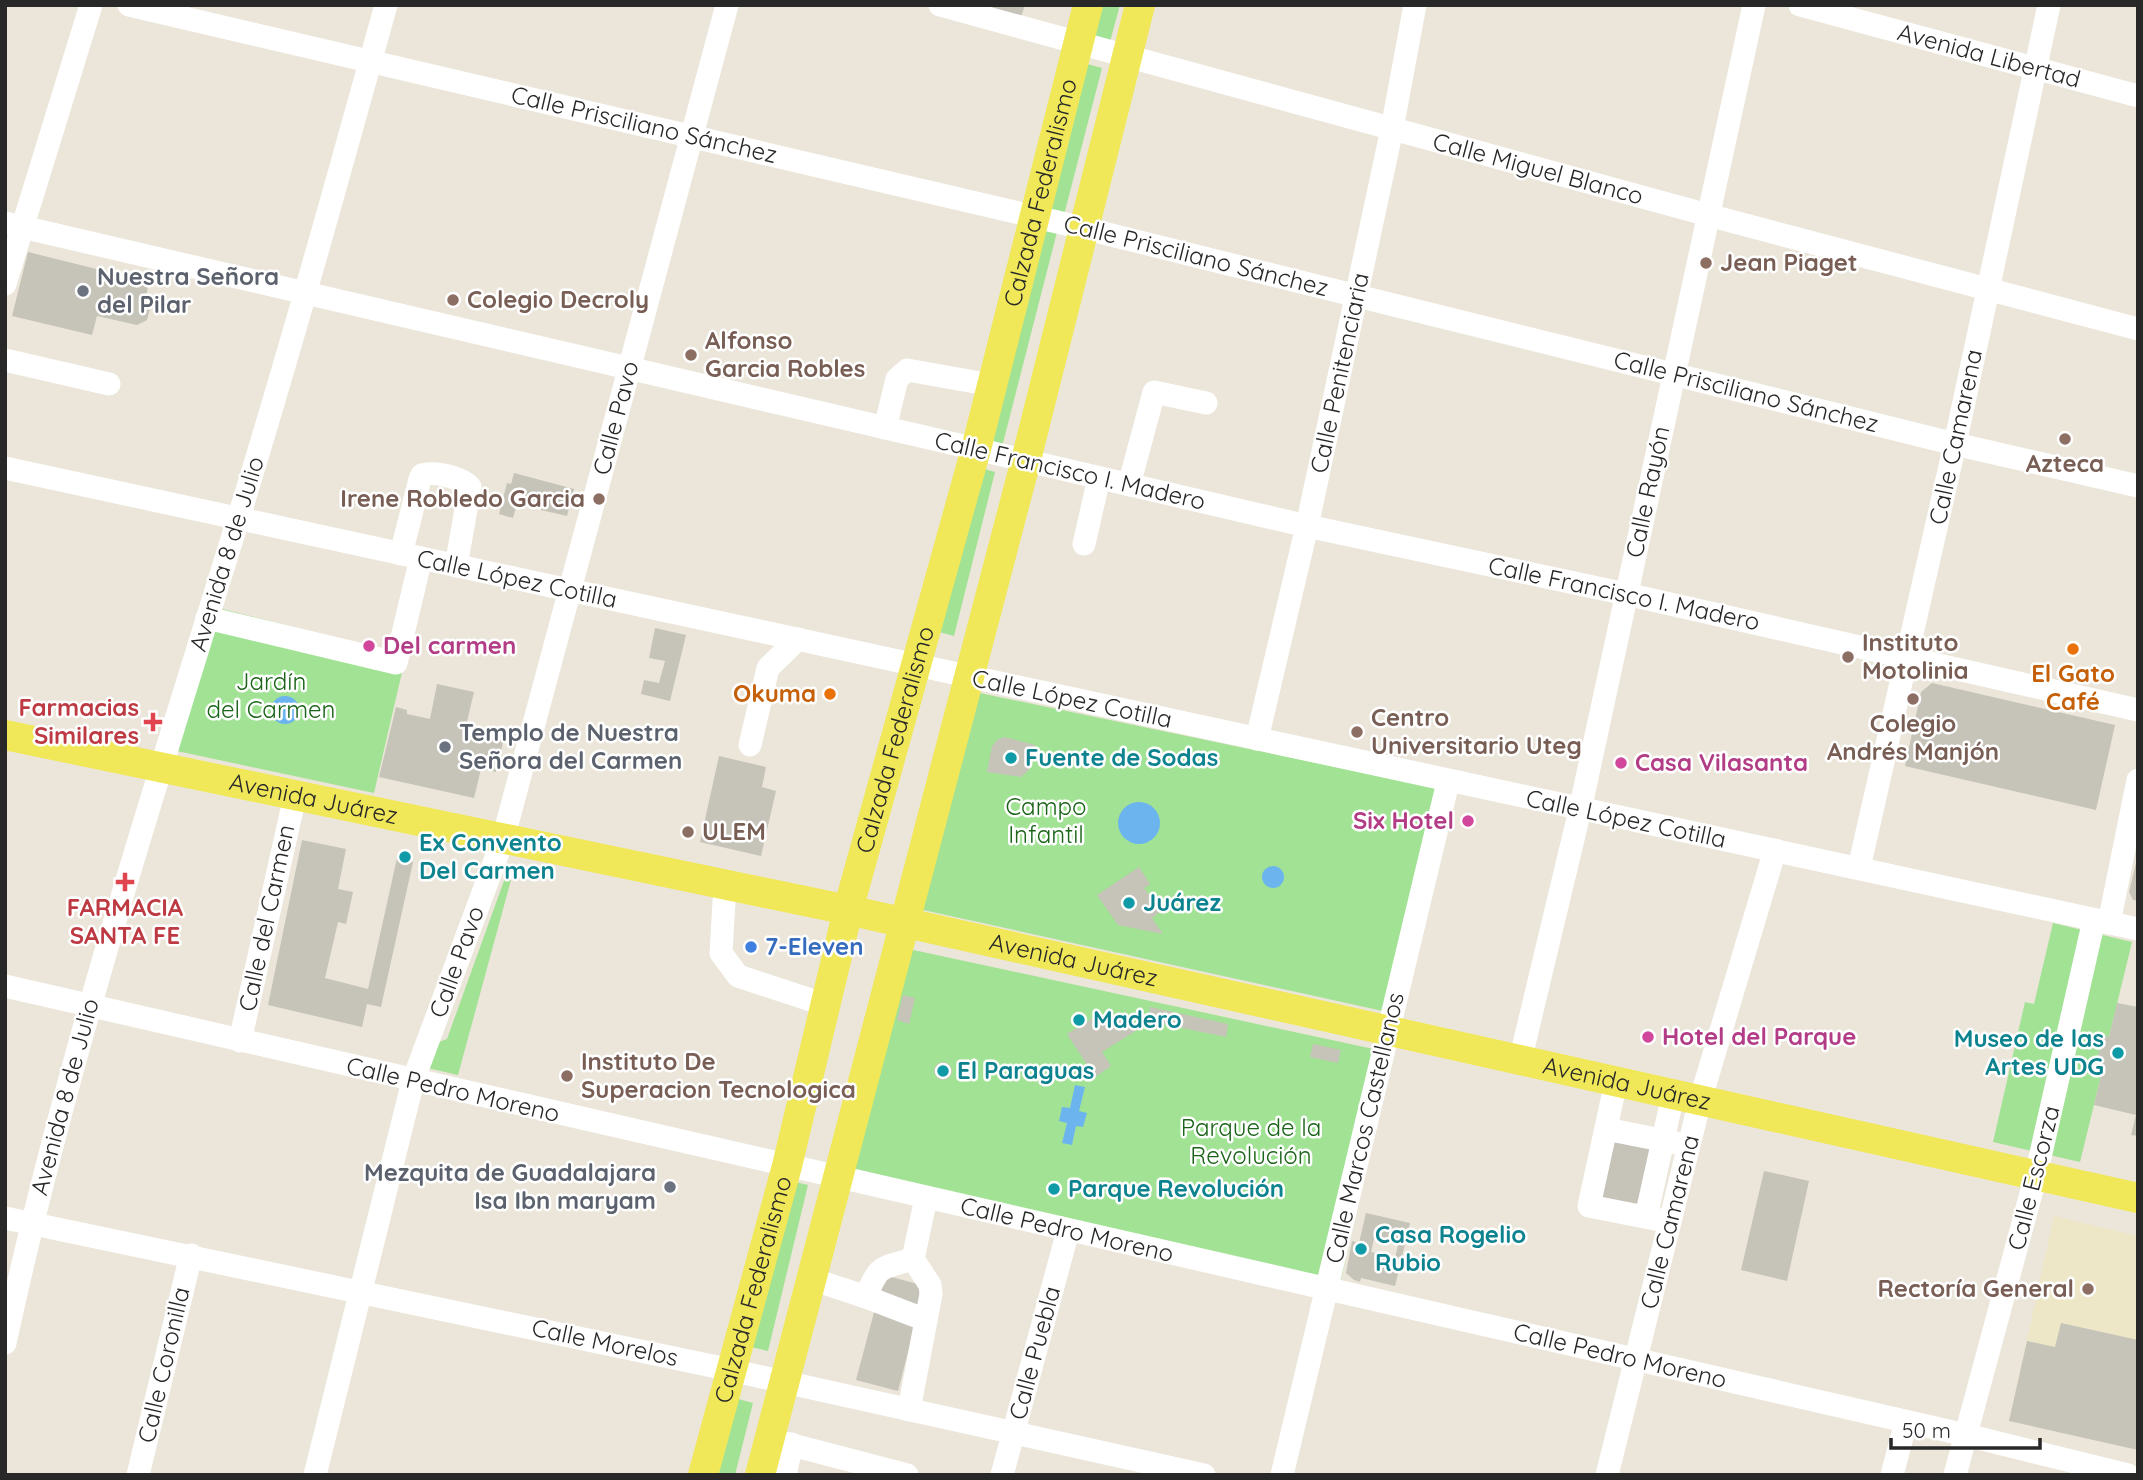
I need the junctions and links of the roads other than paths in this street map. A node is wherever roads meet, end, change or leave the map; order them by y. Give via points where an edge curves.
1 (91, 5) edge
2 (129, 5) edge
3 (386, 5) edge
4 (727, 5) edge
5 (940, 5) edge
6 (1088, 5) edge
7 (1140, 5) edge
8 (1415, 5) edge
9 (1754, 5) edge
10 (1800, 5) edge
11 (2049, 5) edge
12 (1079, 44) junction
13 (1127, 57) junction
14 (370, 61) junction
15 (2035, 68) junction
16 (2138, 96) edge
17 (1392, 129) junction
18 (691, 136) junction
19 (1708, 215) junction
20 (1034, 216) junction
21 (14, 225) edge
22 (1083, 228) junction
23 (5, 284) edge
24 (1989, 288) junction
25 (306, 293) junction
26 (1356, 295) junction
27 (2138, 329) edge
28 (5, 360) edge
29 (629, 368) junction
30 (1673, 374) junction
31 (108, 384) dead end
32 (992, 385) junction
33 (1206, 402) dead end
34 (885, 428) junction
35 (1955, 444) junction
36 (976, 449) junction
37 (1026, 460) junction
38 (5, 468) edge
39 (1099, 478) junction
40 (1129, 485) junction
41 (2138, 486) edge
42 (238, 519) junction
43 (1307, 526) junction
44 (1084, 544) dead end
45 (411, 556) junction
46 (456, 566) junction
47 (570, 590) junction
48 (1626, 594) junction
49 (207, 618) junction
50 (798, 639) junction
51 (1907, 656) junction
52 (917, 665) junction
53 (970, 677) junction
54 (2138, 710) edge
55 (5, 735) edge
56 (1257, 739) junction
57 (750, 745) dead end
58 (160, 769) junction
59 (2138, 780) edge
60 (1448, 782) junction
61 (295, 796) junction
62 (1580, 810) junction
63 (503, 839) junction
64 (1775, 850) junction
65 (1859, 868) junction
66 (725, 885) junction
67 (848, 910) junction
68 (2101, 921) junction
69 (906, 923) junction
70 (2138, 929) edge
71 (5, 986) edge
72 (826, 1005) junction
73 (89, 1006) junction
74 (1388, 1032) junction
75 (240, 1041) junction
76 (1520, 1061) junction
77 (413, 1081) junction
78 (1616, 1082) junction
79 (1686, 1098) junction
80 (1606, 1129) junction
81 (1663, 1140) junction
82 (1689, 1145) junction
83 (788, 1166) junction
84 (2036, 1175) junction
85 (839, 1178) junction
86 (926, 1198) junction
87 (2138, 1198) edge
88 (1646, 1217) junction
89 (5, 1218) edge
90 (31, 1222) junction
91 (1670, 1222) junction
92 (1068, 1231) junction
93 (191, 1255) junction
94 (913, 1259) junction
95 (812, 1279) junction
96 (1327, 1289) junction
97 (360, 1291) junction
98 (866, 1297) junction
99 (926, 1320) junction
100 (5, 1343) edge
101 (1636, 1360) junction
102 (731, 1370) junction
103 (784, 1383) junction
104 (909, 1410) junction
105 (1906, 1422) junction
106 (1013, 1433) junction
107 (1966, 1435) junction
108 (780, 1442) junction
109 (2096, 1471) edge
110 (138, 1475) edge
111 (315, 1475) edge
112 (703, 1475) edge
113 (760, 1475) edge
114 (785, 1475) edge
115 (907, 1475) edge
116 (1002, 1475) edge
117 (1204, 1475) edge
118 (1282, 1475) edge
119 (1607, 1475) edge
120 (1892, 1475) edge
121 (1955, 1475) edge
122 (2128, 1475) edge

1 - 21 street
2 - 14 street, Calle Prisciliano Sánchez
3 - 14 street, Avenida 8 de Julio
4 - 18 street, Calle Pavo
5 - 12 street, Calle Miguel Blanco
6 - 12 main road, Calzada Federalismo
7 - 13 main road, Calzada Federalismo
8 - 17 street, Calle Penitenciaria
9 - 19 street, Calle Rayón
10 - 15 street, Avenida Libertad
11 - 15 street, Calle Camarena
12 - 13 street, Calle Miguel Blanco
12 - 20 main road, Calzada Federalismo
13 - 17 street, Calle Miguel Blanco
13 - 22 main road, Calzada Federalismo
14 - 18 street, Calle Prisciliano Sánchez
14 - 25 street, Avenida 8 de Julio
15 - 16 street, Avenida Libertad
15 - 24 street, Calle Camarena
17 - 19 street, Calle Miguel Blanco
17 - 26 street, Calle Penitenciaria
18 - 20 street, Calle Prisciliano Sánchez
18 - 29 street, Calle Pavo
19 - 24 street, Calle Miguel Blanco
19 - 30 street, Calle Rayón
20 - 22 street, Calle Prisciliano Sánchez
20 - 32 main road, Calzada Federalismo
21 - 23 street
21 - 25 street, Calle Francisco I. Madero
22 - 26 street, Calle Prisciliano Sánchez
22 - 37 main road, Calzada Federalismo
24 - 27 street, Calle Miguel Blanco
24 - 35 street, Calle Camarena
25 - 29 street, Calle Francisco I. Madero
25 - 42 street, Avenida 8 de Julio
26 - 30 street, Calle Prisciliano Sánchez
26 - 43 street, Calle Penitenciaria
28 - 31 street
29 - 34 street, Calle Francisco I. Madero
29 - 47 street, Calle Pavo
30 - 35 street, Calle Prisciliano Sánchez
30 - 48 street, Calle Rayón
32 - 34 street via 907,370 897,379
32 - 36 main road, Calzada Federalismo
33 - 40 street via 1154,392
34 - 36 street, Calle Francisco I. Madero
35 - 41 street, Calle Prisciliano Sánchez
35 - 51 street, Calle Camarena
36 - 37 street, Calle Francisco I. Madero
36 - 52 main road, Calzada Federalismo
37 - 39 street, Calle Francisco I. Madero
37 - 53 main road, Calzada Federalismo
38 - 42 street, Calle López Cotilla
39 - 40 street, Calle Francisco I. Madero
39 - 44 street
40 - 43 street, Calle Francisco I. Madero
42 - 45 street, Calle López Cotilla
42 - 49 street, Avenida 8 de Julio
43 - 48 street, Calle Francisco I. Madero
43 - 56 street, Calle Penitenciaria
45 - 46 street, Calle López Cotilla
45 - 46 street via 410,512 422,475 430,473 470,487
45 - 49 street via 396,663
46 - 47 street, Calle López Cotilla
47 - 50 street, Calle López Cotilla
47 - 63 street, Calle Pavo
48 - 51 street, Calle Francisco I. Madero
48 - 62 street, Calle Rayón
49 - 58 street, Avenida 8 de Julio
50 - 52 street, Calle López Cotilla
50 - 57 street via 768,668
51 - 54 street, Calle Francisco I. Madero
51 - 65 street, Calle Camarena
52 - 53 street, Calle López Cotilla
52 - 67 main road, Calzada Federalismo
53 - 56 street, Calle López Cotilla
53 - 69 main road, Calzada Federalismo
55 - 58 main road, Avenida Juárez
56 - 60 street, Calle López Cotilla
58 - 61 main road, Avenida Juárez
58 - 73 street, Avenida 8 de Julio
59 - 68 street, Calle Escorza
60 - 62 street, Calle López Cotilla
60 - 74 street, Calle Marcos Castellanos
61 - 63 main road, Avenida Juárez
61 - 75 street, Calle del Carmen
62 - 64 street, Calle López Cotilla
62 - 76 street, Calle Rayón
63 - 66 main road, Avenida Juárez
63 - 77 street, Calle Pavo
64 - 65 street, Calle López Cotilla
64 - 79 street, Calle Camarena
65 - 68 street, Calle López Cotilla
66 - 67 main road, Avenida Juárez
66 - 72 street via 721,953 738,976
67 - 69 main road, Avenida Juárez
67 - 72 main road, Calzada Federalismo
68 - 70 street, Calle López Cotilla
68 - 84 street, Calle Escorza
69 - 74 main road, Avenida Juárez
69 - 85 main road, Calzada Federalismo
71 - 73 street, Calle Pedro Moreno
72 - 83 main road, Calzada Federalismo
73 - 75 street, Calle Pedro Moreno
73 - 90 street, Avenida 8 de Julio
74 - 76 main road, Avenida Juárez
74 - 96 street, Calle Marcos Castellanos
75 - 77 street, Calle Pedro Moreno
76 - 78 main road, Avenida Juárez
77 - 83 street, Calle Pedro Moreno
77 - 97 street, Calle Pavo
78 - 79 main road, Avenida Juárez
78 - 80 street
79 - 81 street
79 - 82 street, Calle Camarena
79 - 84 main road, Avenida Juárez
80 - 81 street
80 - 88 street via 1589,1206
81 - 82 street
81 - 88 street
82 - 91 street, Calle Camarena
83 - 85 street, Calle Pedro Moreno
83 - 102 main road, Calzada Federalismo
84 - 87 main road, Avenida Juárez
84 - 107 street, Calle Escorza
85 - 86 street, Calle Pedro Moreno
85 - 95 main road, Calzada Federalismo
86 - 92 street, Calle Pedro Moreno
86 - 94 street
88 - 91 street
89 - 90 street, Calle Morelos
90 - 93 street, Calle Morelos
90 - 100 street, Avenida 8 de Julio
91 - 101 street, Calle Camarena
92 - 96 street, Calle Pedro Moreno
92 - 106 street, Calle Puebla
93 - 97 street, Calle Morelos
93 - 110 street, Calle Coronilla
94 - 98 street via 876,1273
94 - 99 street via 930,1285
95 - 98 street
95 - 103 main road, Calzada Federalismo
96 - 101 street, Calle Pedro Moreno
96 - 118 street, Calle Marcos Castellanos
97 - 102 street, Calle Morelos
97 - 111 street, Calle Pavo
98 - 99 street
99 - 104 street
101 - 105 street, Calle Pedro Moreno
101 - 119 street, Calle Camarena
102 - 103 street, Calle Morelos
102 - 112 main road, Calzada Federalismo
103 - 104 street, Calle Morelos
103 - 108 main road, Calzada Federalismo
104 - 106 street, Calle Morelos
105 - 107 street, Calle Pedro Moreno
105 - 120 street
106 - 116 street, Calle Puebla
106 - 117 street, Calle Morelos
107 - 109 street, Calle Pedro Moreno
107 - 121 street, Calle Escorza
108 - 113 main road, Calzada Federalismo
108 - 114 street
108 - 115 street
109 - 122 street, Calle Pedro Moreno

